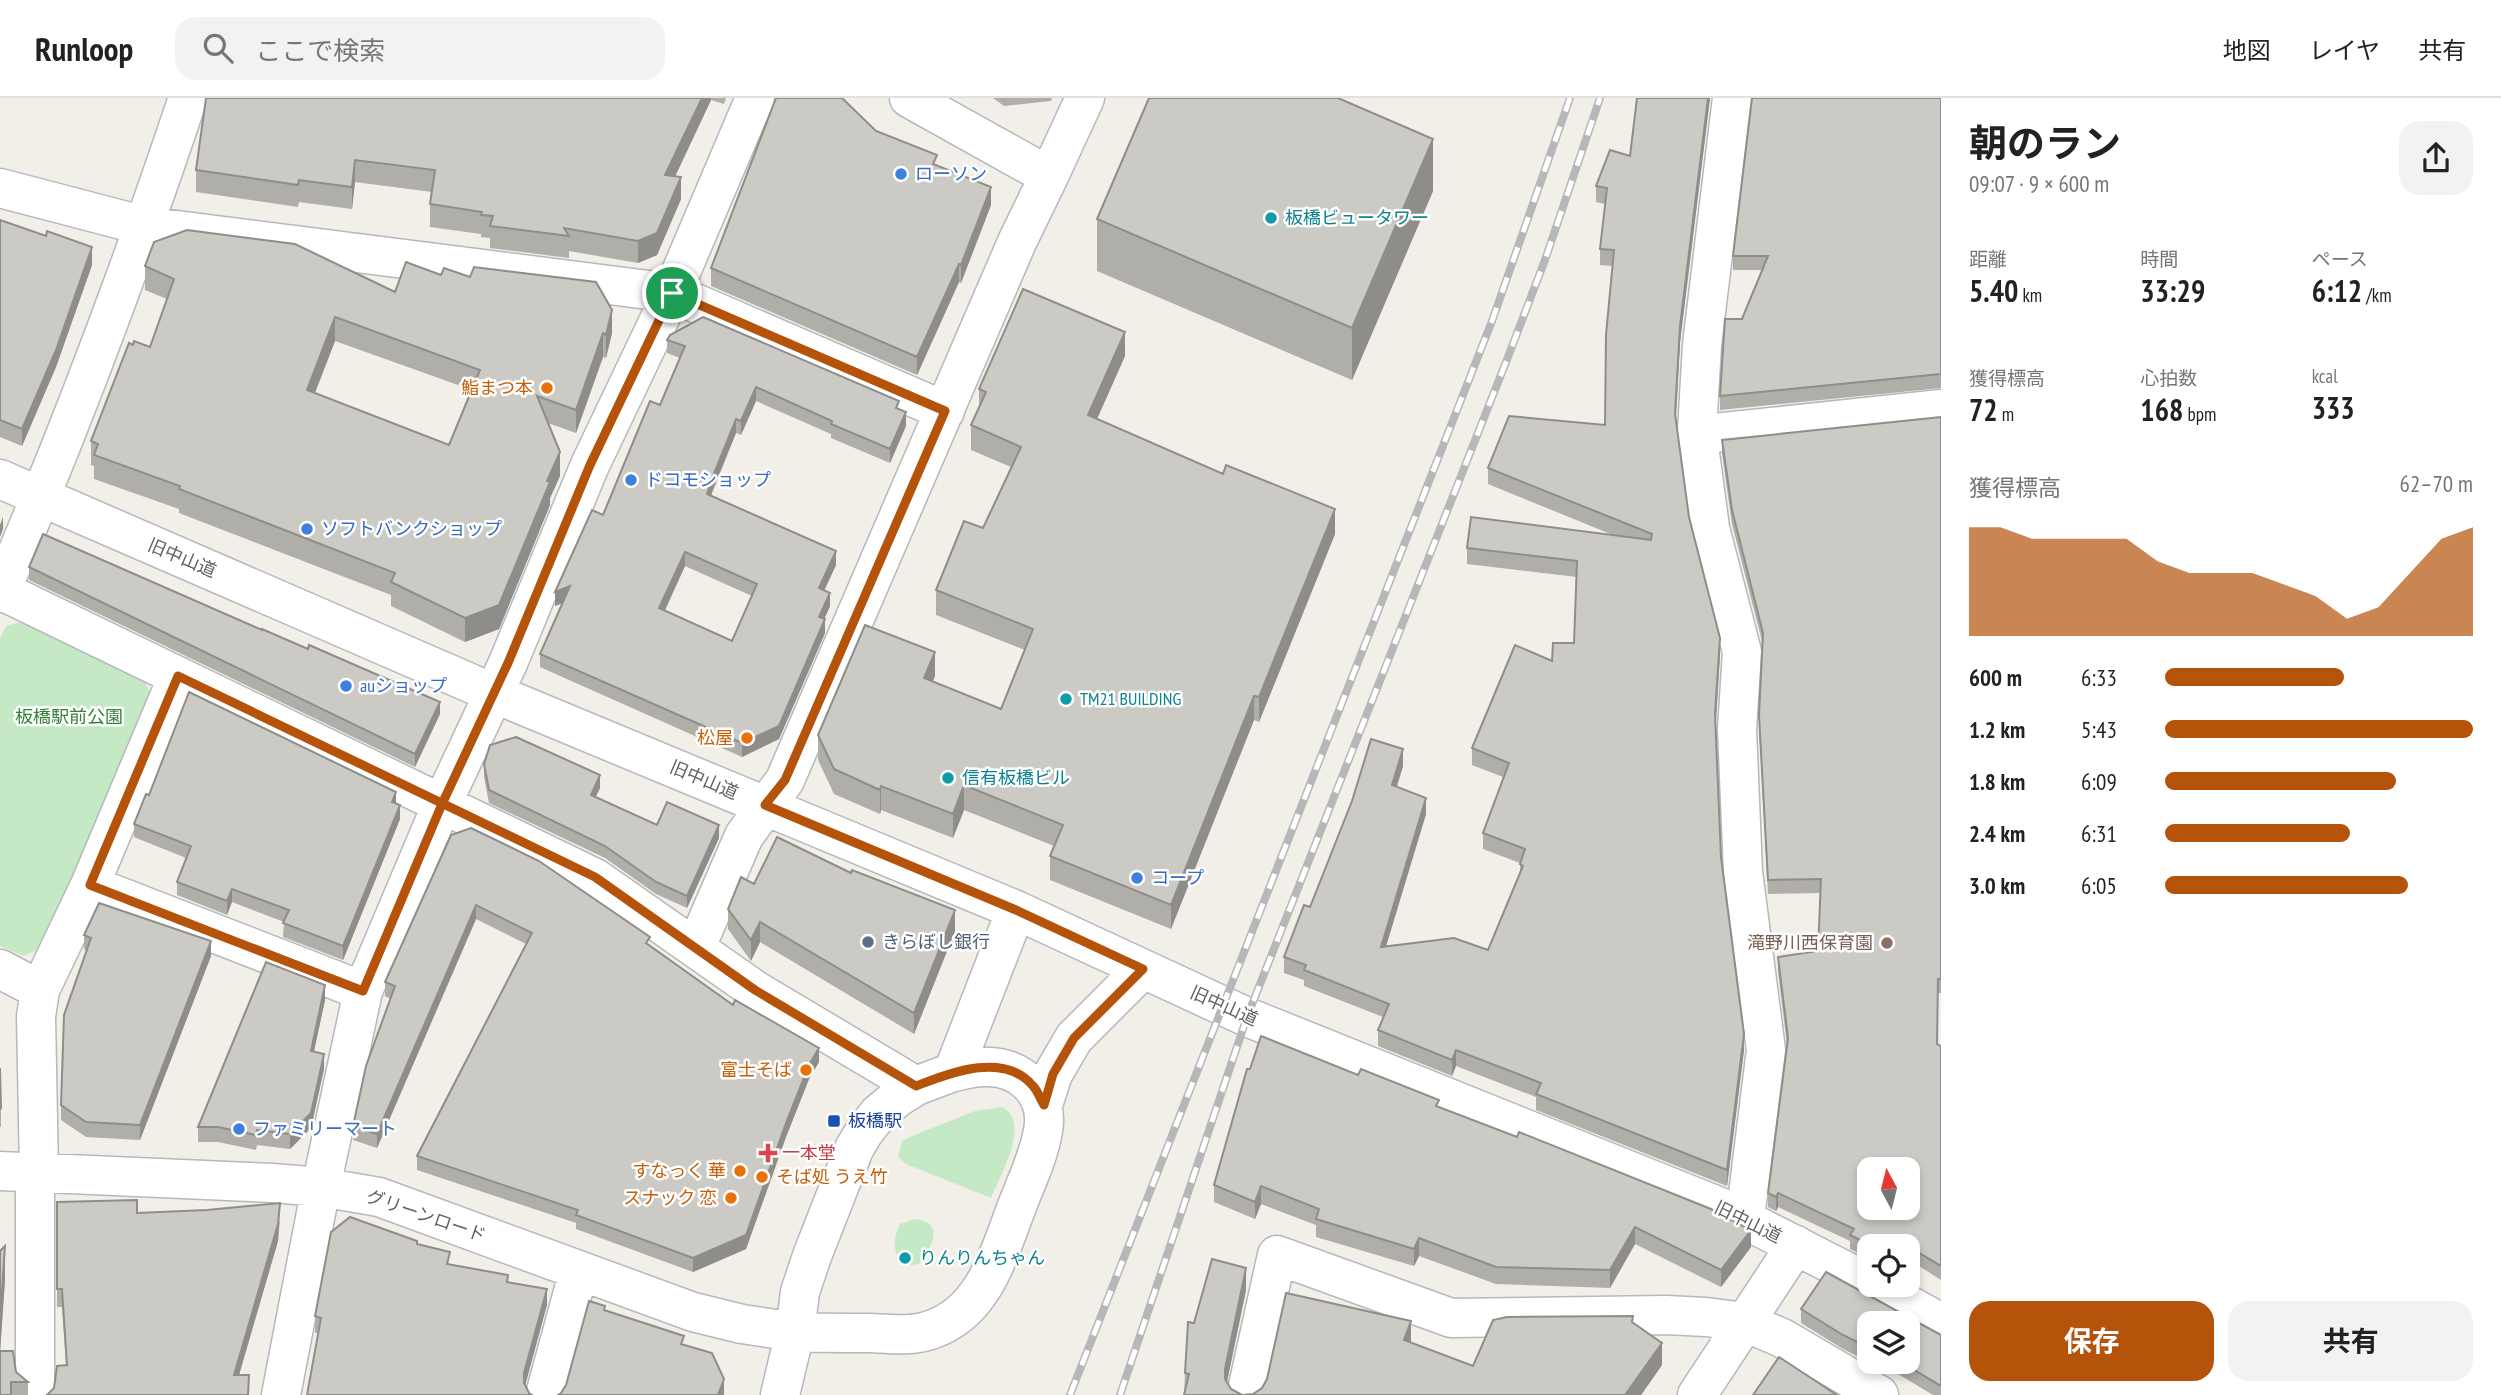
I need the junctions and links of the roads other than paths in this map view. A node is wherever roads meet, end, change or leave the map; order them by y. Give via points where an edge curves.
1 (188, 98) edge
2 (755, 98) edge
3 (909, 98) edge
4 (1084, 98) edge
5 (1732, 98) edge
6 (1049, 176) junction
7 (0, 188) edge
8 (145, 226) junction
9 (672, 293) junction
10 (1941, 409) edge
11 (945, 411) junction
12 (1697, 431) junction
13 (0, 480) edge
14 (41, 497) junction
15 (0, 591) edge
16 (178, 676) junction
17 (494, 693) junction
18 (442, 804) junction
19 (765, 805) junction
20 (90, 885) junction
21 (1016, 910) junction
22 (696, 947) junction
23 (0, 969) edge
24 (1143, 969) junction
25 (40, 990) junction
26 (363, 991) junction
27 (953, 1072) junction
28 (916, 1086) junction
29 (1044, 1105) junction
30 (25, 1172) edge
31 (321, 1187) junction
32 (1745, 1219) junction
33 (1796, 1245) junction
34 (579, 1270) junction
35 (1857, 1277) edge
36 (1894, 1297) edge
37 (1745, 1322) junction
38 (1941, 1323) edge
39 (795, 1332) junction
40 (35, 1395) edge
41 (281, 1395) edge
42 (545, 1395) edge
43 (780, 1395) edge
44 (1246, 1395) edge
45 (1697, 1395) edge
46 (1879, 1395) edge

1 - 8 street
2 - 9 street
3 - 6 street
4 - 6 street
5 - 12 street via 1702,345
6 - 11 street
7 - 8 street
8 - 9 street
8 - 14 street
9 - 11 street
9 - 17 street via 590,465
10 - 12 street via 1714,433
11 - 19 street via 785,780
12 - 32 street via 1710,528 1742,652 1737,729 1743,873 1766,1050
13 - 14 street, 旧中山道
14 - 15 street
14 - 17 street, 旧中山道
15 - 16 street
16 - 18 street
16 - 20 street
17 - 18 street
17 - 19 street, 旧中山道
18 - 22 street via 595,877
18 - 26 street
19 - 21 street, 旧中山道
19 - 22 street via 744,836
20 - 25 street
20 - 26 street
21 - 24 street, 旧中山道
21 - 27 street
22 - 28 street via 755,990
23 - 25 street
24 - 29 street, グリーンロード via 1074,1038 1053,1074
24 - 32 street, 旧中山道 via 1247,1017
25 - 30 street
26 - 31 street
27 - 28 street
27 - 29 street via 1000,1068 1033,1086
28 - 39 street via 878,1114 854,1149 804,1280
29 - 39 street, グリーンロード via 1039,1151 991,1272 975,1300 955,1318 912,1334
30 - 31 street, グリーンロード
30 - 40 street
31 - 34 street, グリーンロード via 379,1197
31 - 41 street
32 - 33 street, 旧中山道
33 - 35 street, 旧中山道
33 - 37 street
34 - 39 street, グリーンロード via 693,1312
34 - 42 street
36 - 38 street, 旧中山道
37 - 44 street via 1666,1315 1451,1318 1277,1255
37 - 45 street
37 - 46 street via 1782,1338
39 - 43 street

